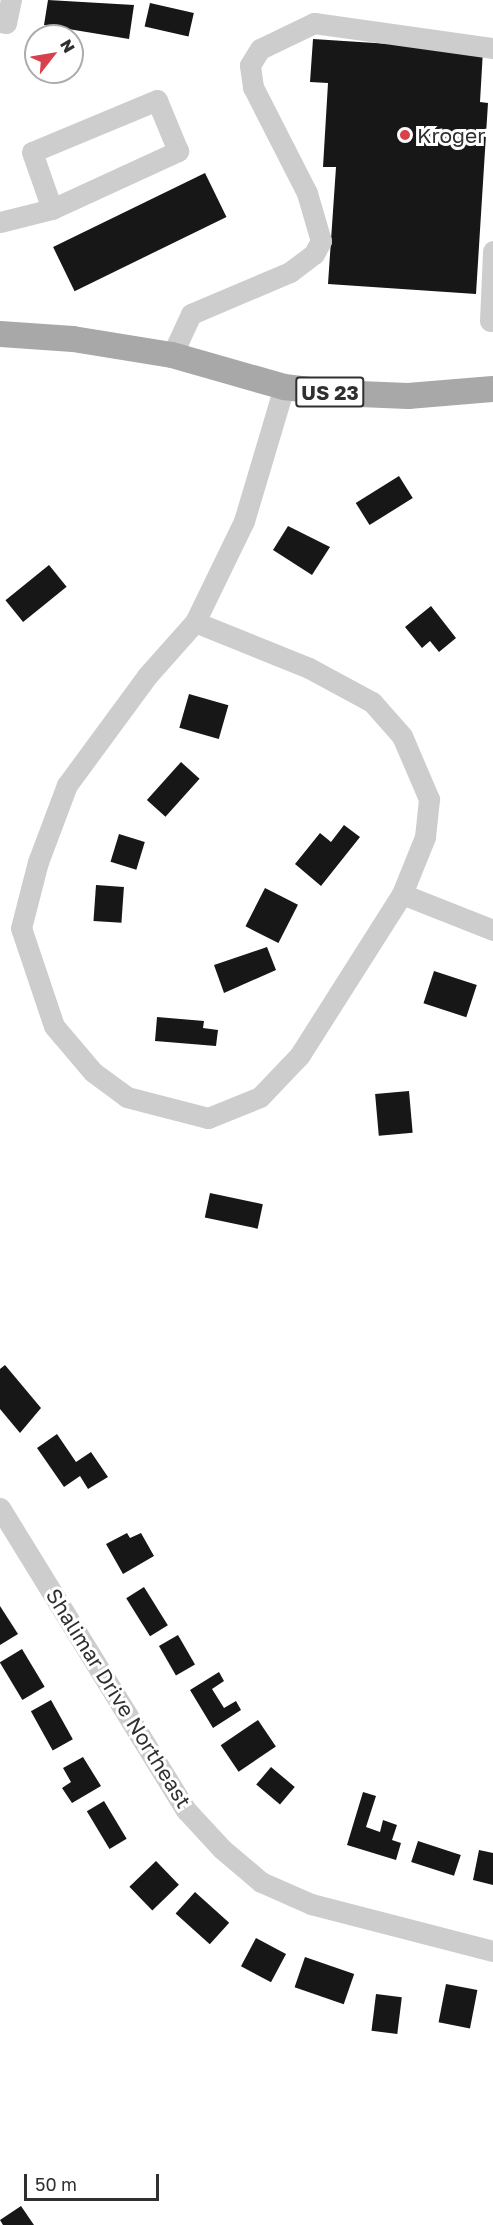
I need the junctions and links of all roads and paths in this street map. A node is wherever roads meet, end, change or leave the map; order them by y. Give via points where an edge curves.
1 (11, 0) edge
2 (0, 22) edge
3 (493, 48) edge
4 (52, 209) junction
5 (0, 222) edge
6 (493, 251) edge
7 (490, 321) dead end
8 (0, 334) edge
9 (172, 355) junction
10 (284, 387) junction
11 (493, 389) edge
12 (195, 622) junction
13 (402, 894) junction
14 (493, 930) edge
15 (0, 1508) edge
16 (493, 1952) edge

1 - 2 street via 6,23
3 - 9 street via 314,23 260,50 250,65 253,87 308,193 321,241 314,254 290,272 191,314
4 - 4 street via 32,152 157,100 178,151
4 - 5 street
6 - 7 street
8 - 9 main road, US 23 via 73,339
9 - 10 main road, US 23
10 - 11 main road, US 23 via 408,396
10 - 12 street via 244,520
12 - 13 street via 309,668 372,702 402,736 429,799 425,837
12 - 13 street via 147,676 67,785 38,862 21,928 54,1026 93,1072 127,1097 208,1118 260,1097 299,1056
13 - 14 street
15 - 16 street, Shalimar Drive Northeast via 186,1810 222,1849 261,1882 311,1904

